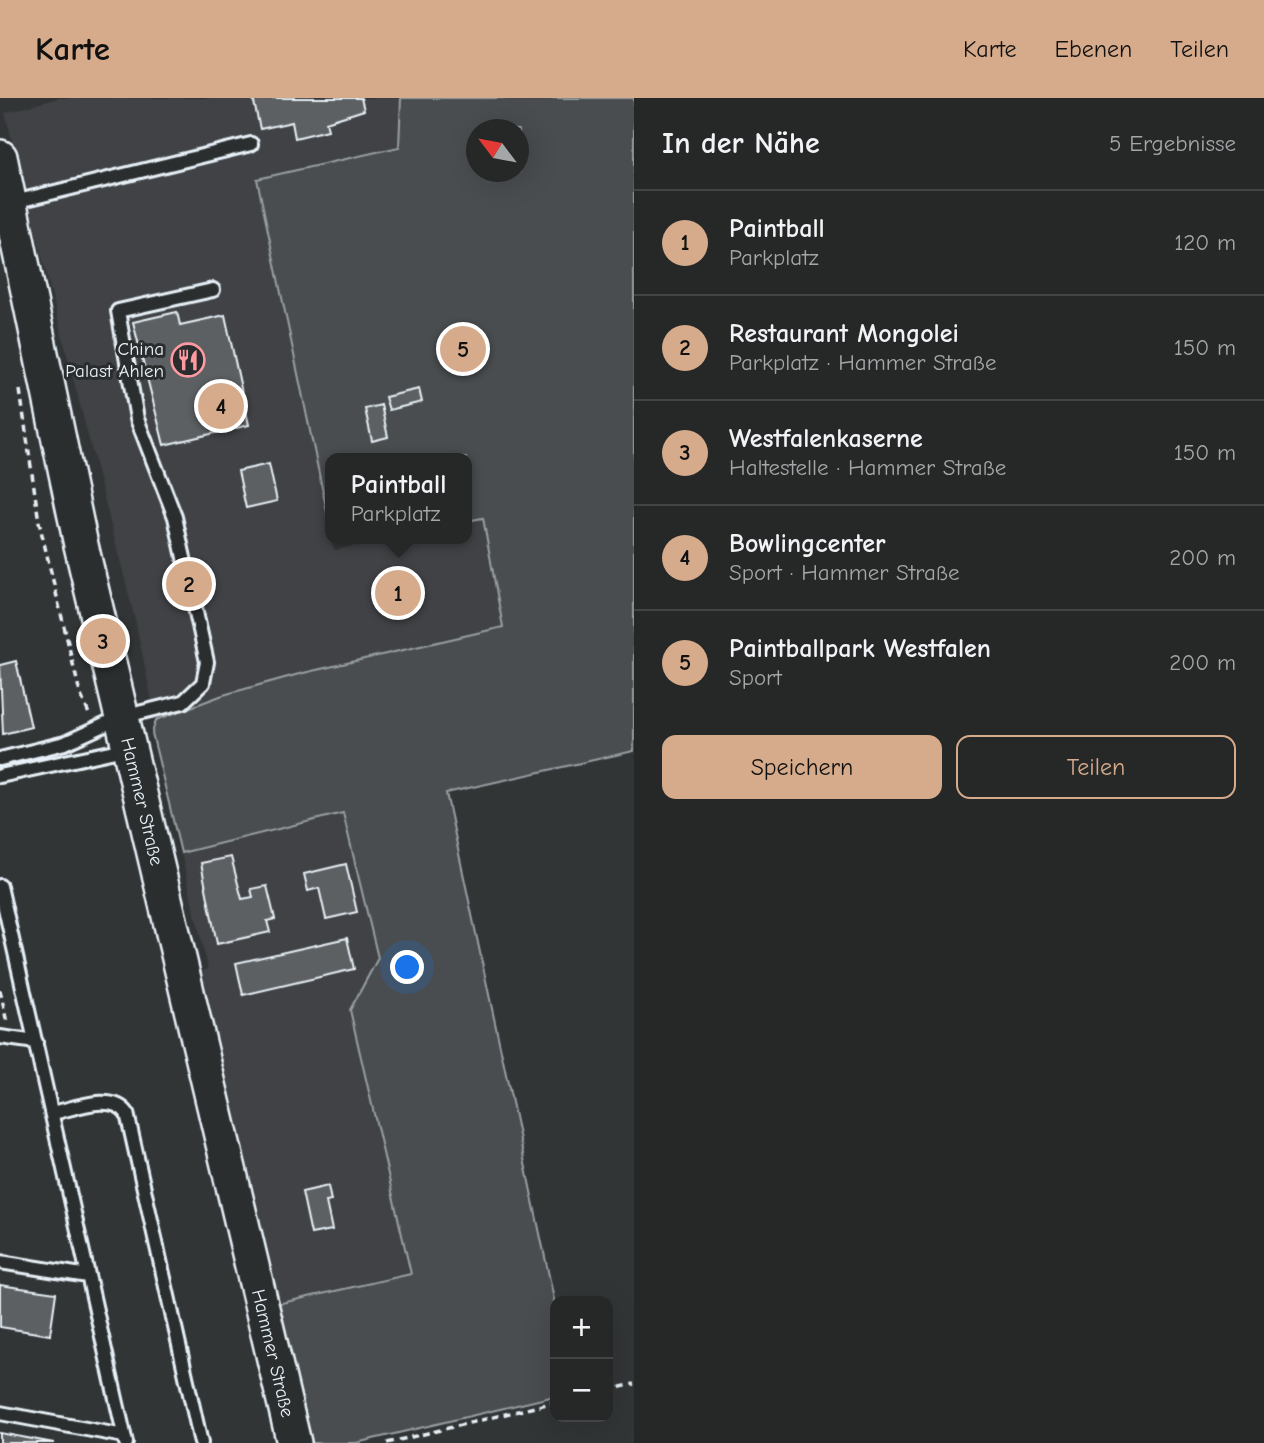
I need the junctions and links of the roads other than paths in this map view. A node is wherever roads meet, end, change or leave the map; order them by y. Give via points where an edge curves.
1 (251, 144) dead end
2 (0, 157) edge
3 (10, 203) junction
4 (213, 290) dead end
5 (126, 732) junction
6 (0, 759) edge
7 (0, 776) edge
8 (0, 886) edge
9 (5, 1038) edge
10 (36, 1042) junction
11 (51, 1113) junction
12 (0, 1262) edge
13 (88, 1276) junction
14 (0, 1413) edge
15 (125, 1440) edge
16 (201, 1443) edge
17 (294, 1443) edge

1 - 3 lane
2 - 3 main road, Hammer Straße
3 - 5 main road, Hammer Straße via 60,451
4 - 5 lane via 118,311 137,419 175,517 207,662 203,683 183,702
5 - 6 lane
5 - 7 lane
5 - 17 main road, Hammer Straße
8 - 10 lane
9 - 10 lane
10 - 11 lane
11 - 13 lane
11 - 16 lane via 112,1102 127,1114
12 - 13 lane
13 - 15 lane
14 - 15 lane

